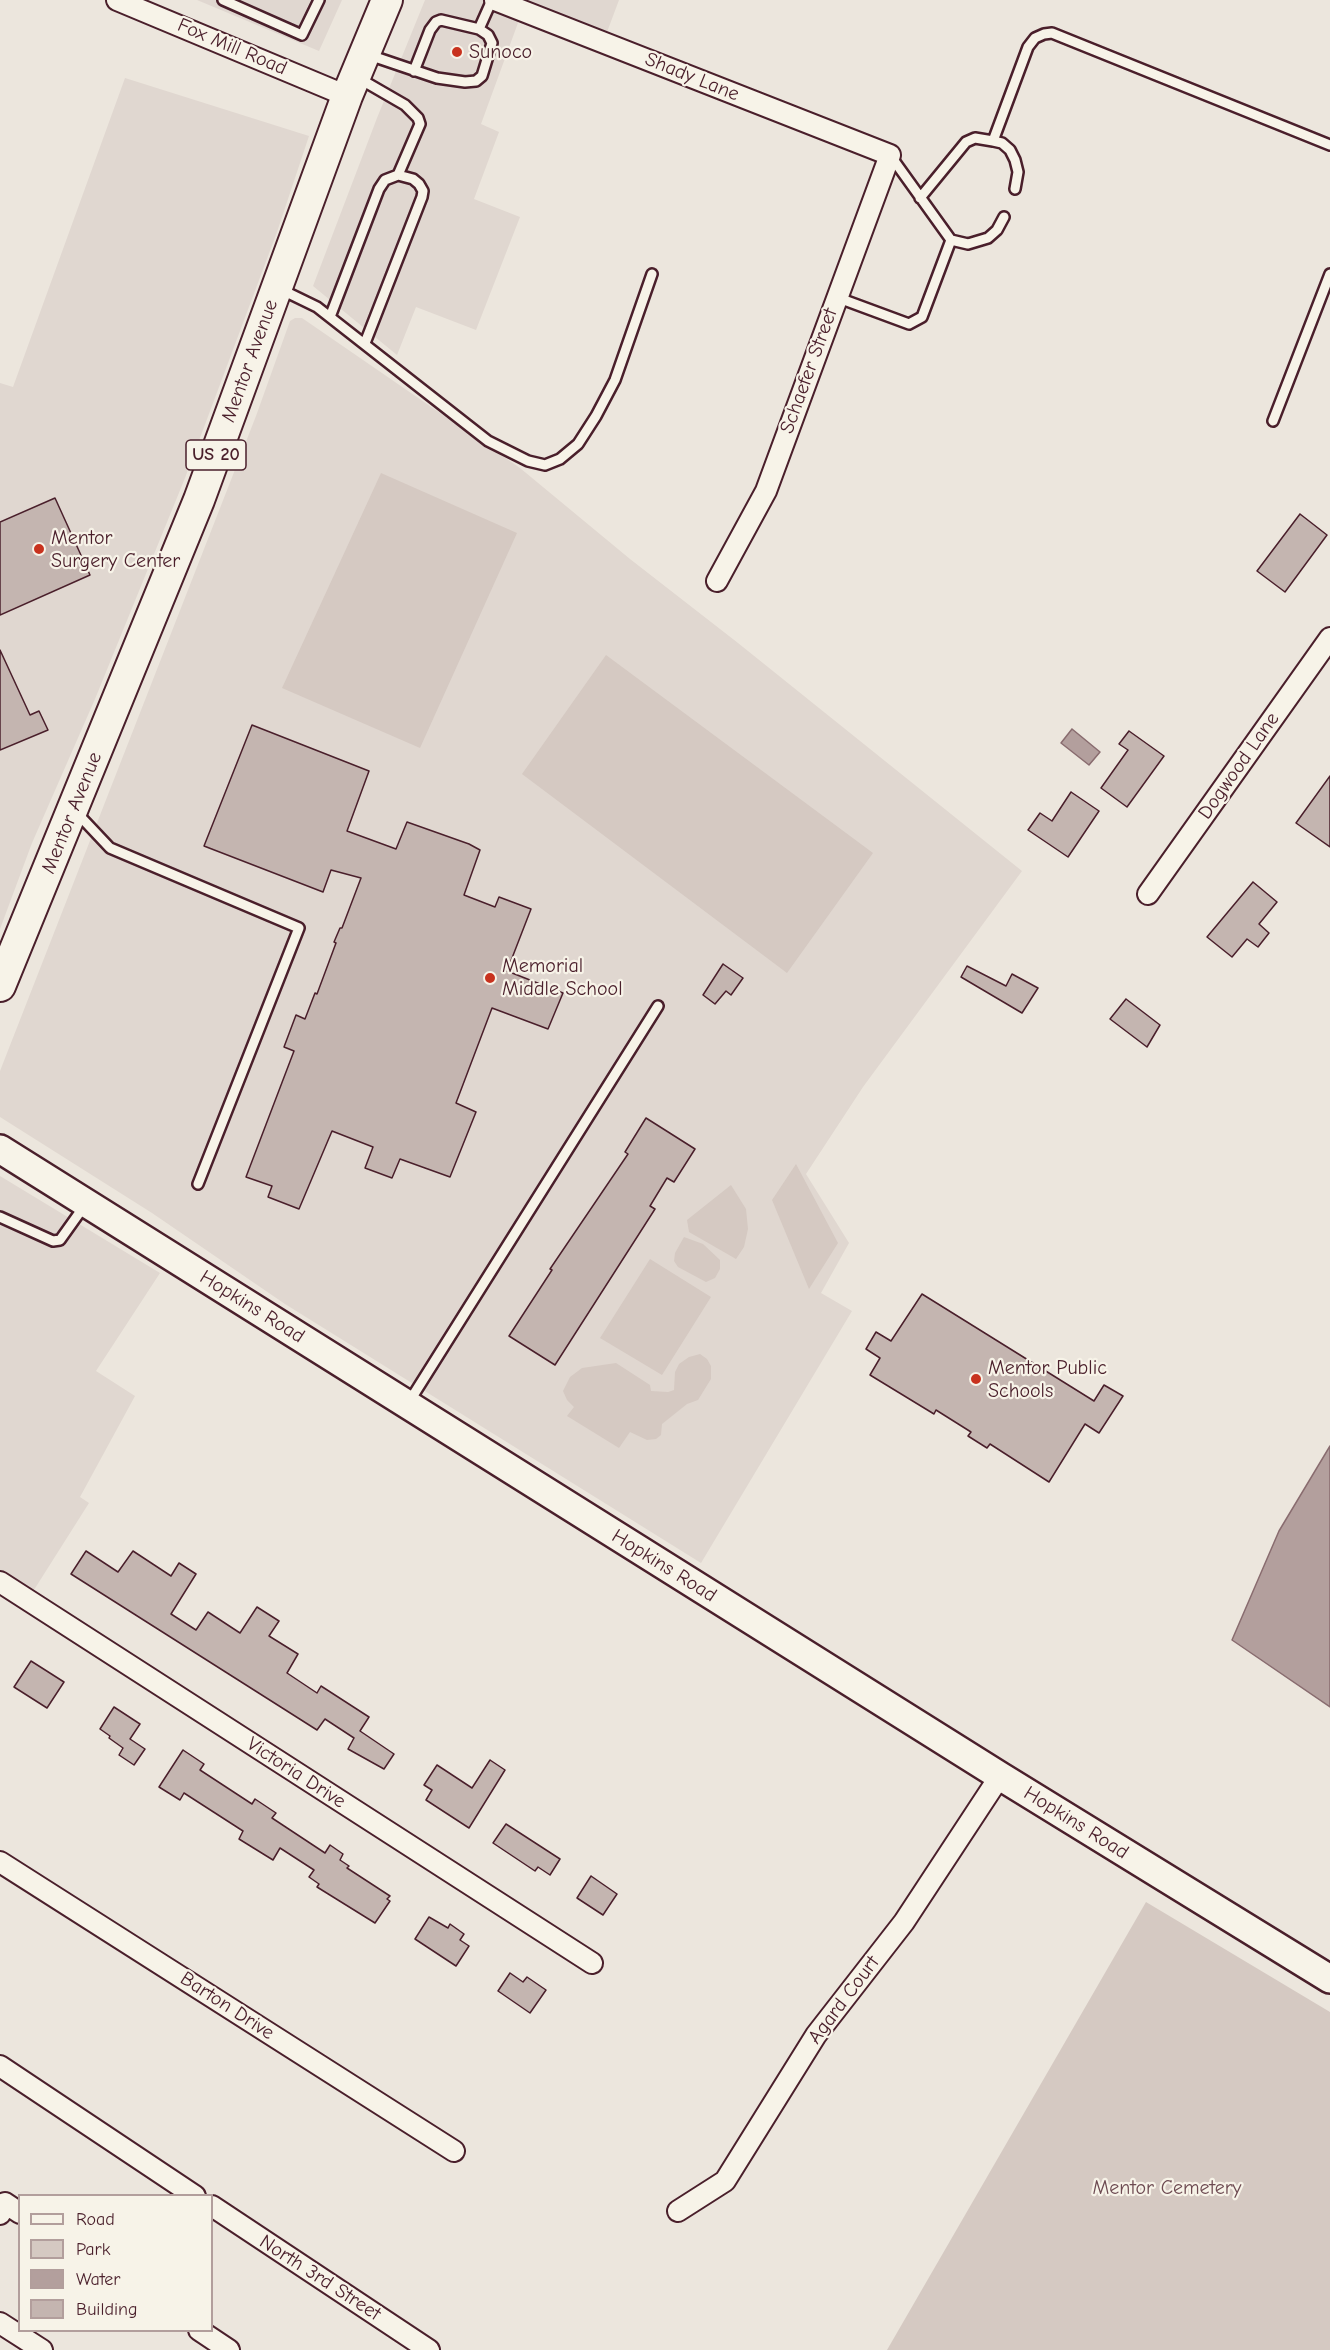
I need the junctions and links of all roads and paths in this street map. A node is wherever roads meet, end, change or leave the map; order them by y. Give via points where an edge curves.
1 (117, 0) edge
2 (223, 0) edge
3 (319, 0) edge
4 (387, 0) edge
5 (494, 0) edge
6 (479, 29) junction
7 (414, 71) junction
8 (355, 75) junction
9 (993, 141) junction
10 (1330, 144) edge
11 (890, 155) junction
12 (398, 175) junction
13 (1015, 189) dead end
14 (920, 198) junction
15 (1004, 217) dead end
16 (951, 240) junction
17 (652, 273) dead end
18 (1330, 274) edge
19 (277, 288) junction
20 (836, 297) junction
21 (330, 317) junction
22 (365, 343) junction
23 (1273, 421) dead end
24 (717, 581) dead end
25 (1330, 638) edge
26 (73, 809) junction
27 (1148, 894) dead end
28 (0, 986) edge
29 (658, 1006) dead end
30 (0, 1149) edge
31 (198, 1184) dead end
32 (86, 1203) junction
33 (0, 1217) edge
34 (408, 1404) junction
35 (0, 1582) edge
36 (1000, 1776) junction
37 (0, 1862) edge
38 (592, 1964) dead end
39 (1330, 1979) edge
40 (0, 2066) edge
41 (454, 2151) dead end
42 (192, 2194) edge
43 (213, 2207) edge
44 (678, 2211) dead end
45 (0, 2322) edge
46 (201, 2332) edge
47 (424, 2349) edge
48 (42, 2350) edge
49 (229, 2350) edge

1 - 8 street, Fox Mill Road
2 - 3 lane via 302,35
4 - 8 main road, Mentor Avenue / US 20
5 - 6 lane
5 - 11 street, Shady Lane
6 - 7 lane via 436,22
6 - 7 lane via 492,43 482,76 476,81
7 - 8 lane
8 - 12 lane via 405,105 418,118 420,124
8 - 19 main road, Mentor Avenue / US 20
9 - 10 lane via 1028,47 1035,38 1052,33
9 - 13 lane via 1002,143 1016,160
9 - 14 lane via 975,138 966,142
11 - 14 lane
11 - 20 street, Schaefer Street
12 - 21 lane via 385,180 379,189
12 - 22 lane via 420,184 422,197
14 - 16 lane
15 - 16 lane via 988,238 968,244
16 - 20 lane via 922,317 909,324
17 - 22 lane via 615,380 596,416 578,444 545,465 488,441
18 - 23 lane
19 - 21 lane
19 - 26 main road, Mentor Avenue / US 20 via 199,500
20 - 24 street, Schaefer Street via 766,491
21 - 22 lane
25 - 27 street, Dogwood Lane
26 - 28 main road, Mentor Avenue / US 20
26 - 31 lane via 110,849 299,928
29 - 34 lane
30 - 32 street, Hopkins Road
32 - 33 lane via 60,1240 53,1241
32 - 34 street, Hopkins Road
34 - 36 street, Hopkins Road
35 - 38 street, Victoria Drive
36 - 39 street, Hopkins Road
36 - 44 street, Agard Court via 904,1922 816,2035 725,2181
37 - 41 street, Barton Drive
40 - 42 street
43 - 47 street, North 3rd Street
45 - 48 street
46 - 49 street

